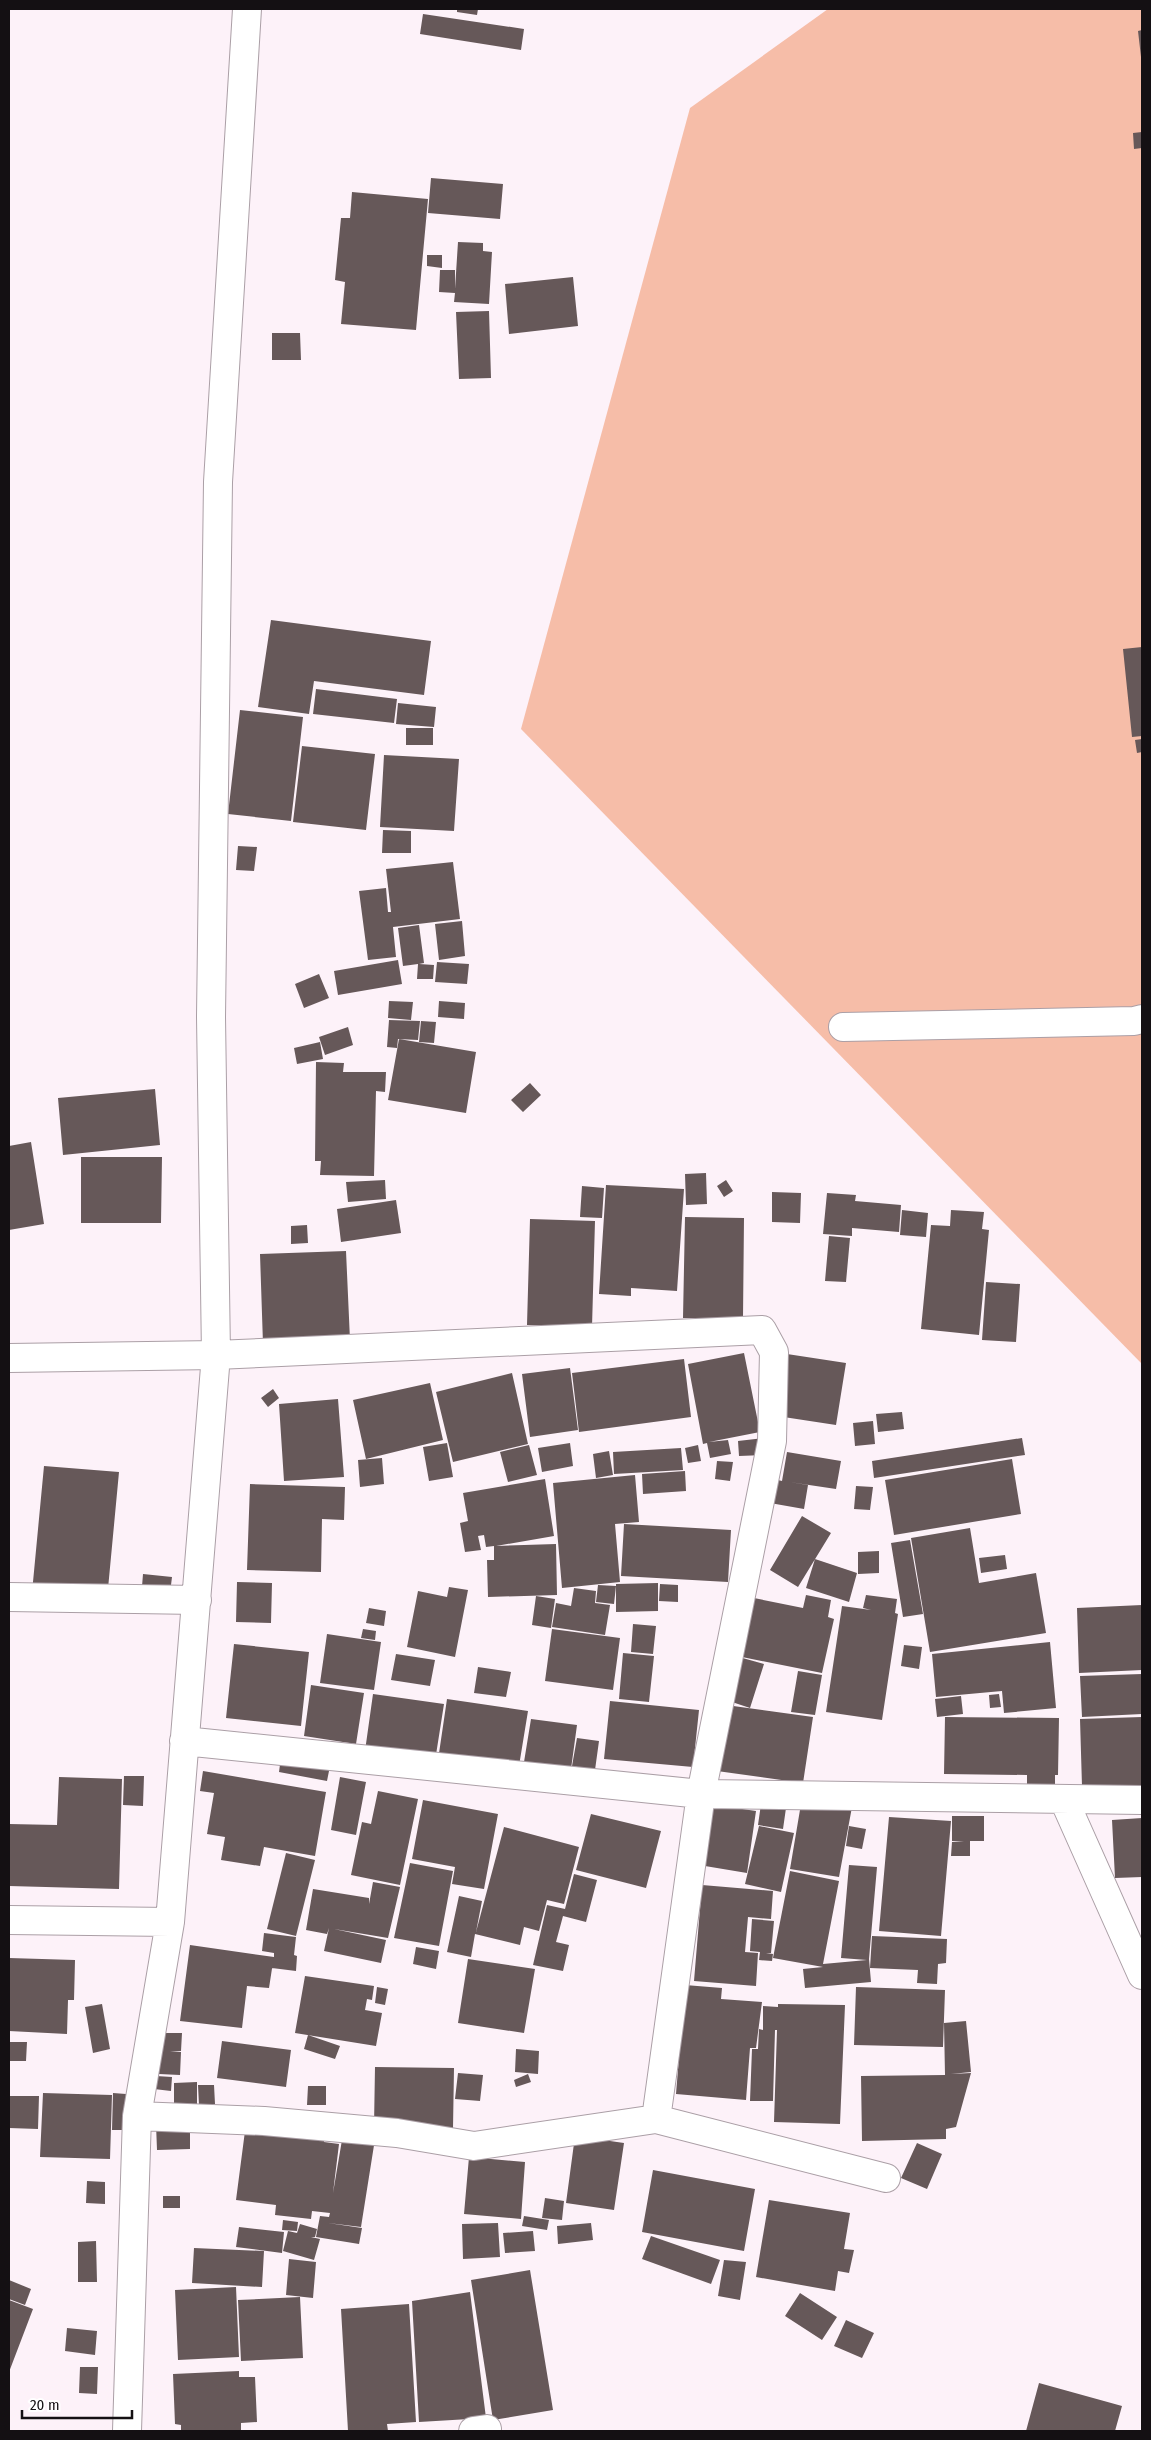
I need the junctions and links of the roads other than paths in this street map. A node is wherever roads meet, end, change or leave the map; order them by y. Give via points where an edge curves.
1 (247, 9) edge
2 (1142, 1019) edge
3 (843, 1027) dead end
4 (216, 1355) junction
5 (9, 1358) edge
6 (9, 1597) edge
7 (198, 1600) junction
8 (184, 1740) junction
9 (701, 1794) junction
10 (1064, 1800) junction
11 (1142, 1800) edge
12 (9, 1920) edge
13 (170, 1922) junction
14 (1142, 1975) edge
15 (137, 2116) junction
16 (656, 2119) junction
17 (886, 2178) dead end
18 (127, 2431) edge

1 - 4 street via 218,482 211,1018
2 - 3 street
4 - 5 street
4 - 7 street
4 - 9 street via 762,1330 774,1352 772,1440
6 - 7 street
7 - 8 street
8 - 9 street
8 - 13 street
9 - 10 street
9 - 16 street
10 - 11 street
10 - 14 street
12 - 13 street
13 - 15 street
15 - 16 street via 264,2121 396,2134 474,2146
15 - 18 street
16 - 17 street

